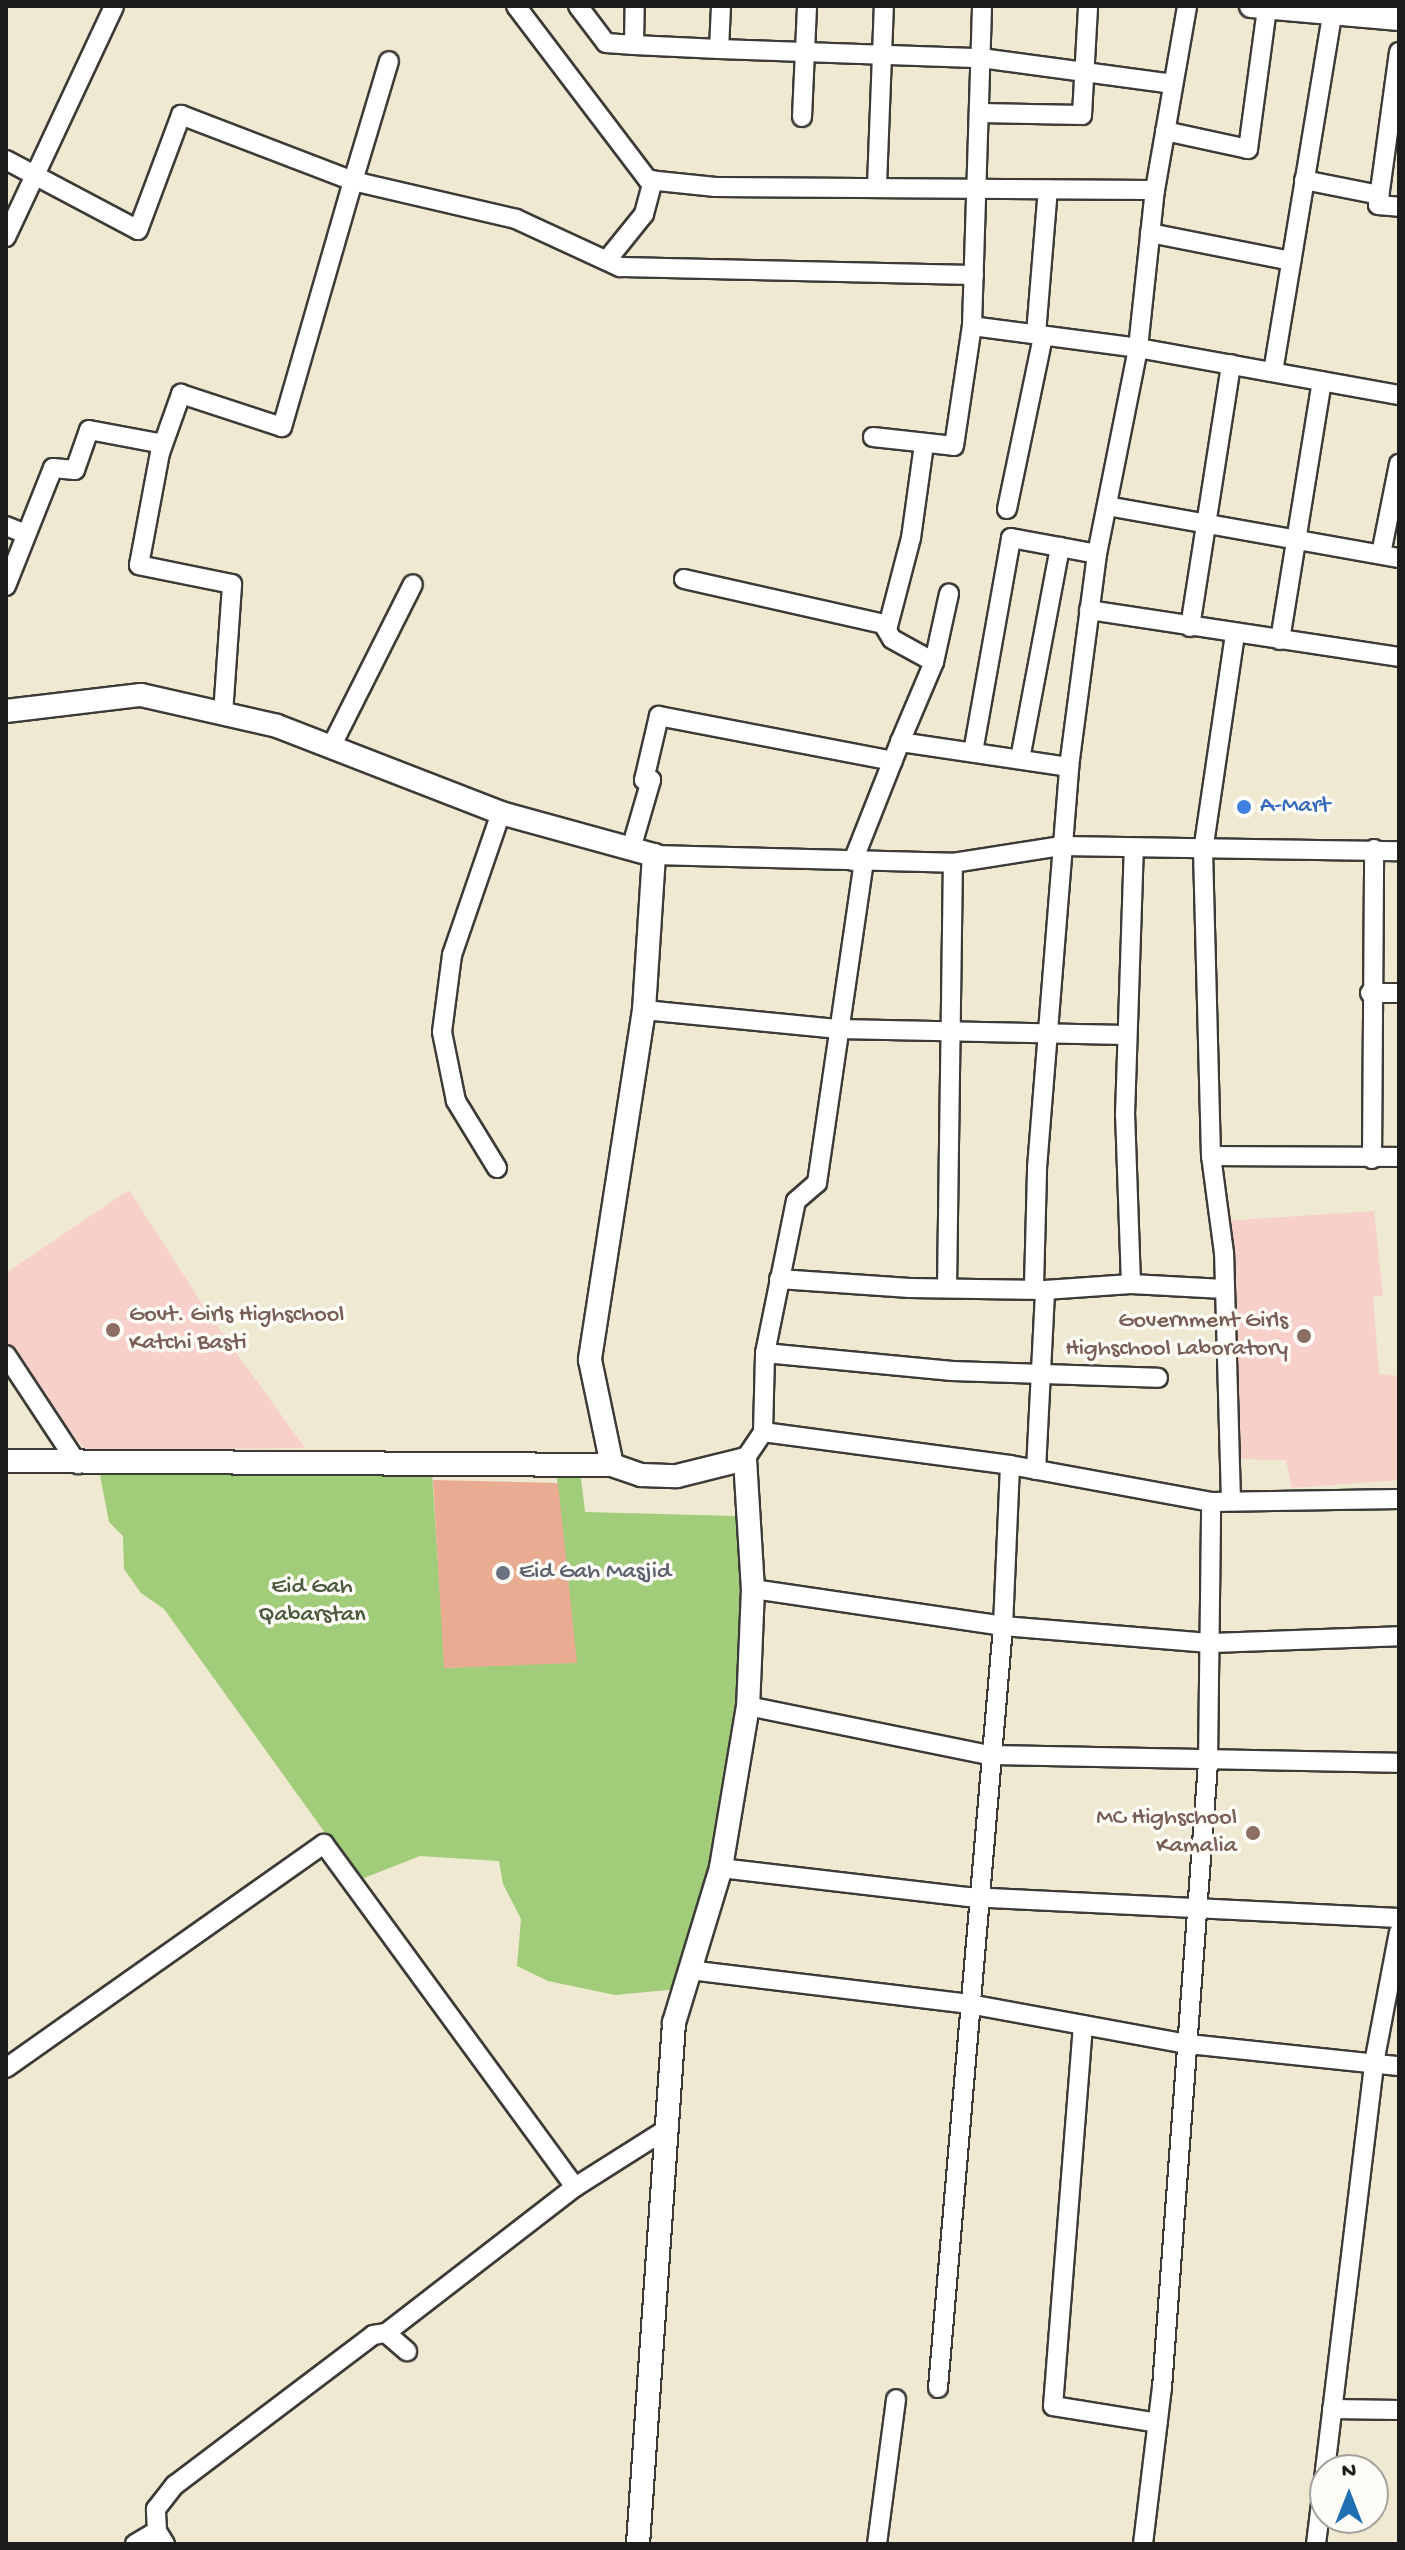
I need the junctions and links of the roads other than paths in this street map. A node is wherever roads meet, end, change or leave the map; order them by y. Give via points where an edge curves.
1 (114, 6) edge
2 (516, 6) edge
3 (578, 6) edge
4 (635, 6) edge
5 (721, 6) edge
6 (807, 6) edge
7 (884, 6) edge
8 (982, 6) edge
9 (1088, 6) edge
10 (1187, 6) edge
11 (1266, 7) edge
12 (1332, 14) junction
13 (1399, 19) edge
14 (634, 45) junction
15 (719, 49) junction
16 (1399, 52) edge
17 (805, 53) junction
18 (882, 54) junction
19 (981, 58) junction
20 (389, 61) dead end
21 (1085, 70) junction
22 (1173, 84) junction
23 (980, 113) junction
24 (802, 117) dead end
25 (1165, 131) junction
26 (6, 160) edge
27 (36, 175) junction
28 (653, 180) junction
29 (1304, 180) junction
30 (353, 181) junction
31 (877, 185) junction
32 (978, 187) junction
33 (1048, 189) junction
34 (1155, 190) junction
35 (1380, 195) junction
36 (1399, 207) edge
37 (1150, 233) junction
38 (6, 237) edge
39 (607, 260) junction
40 (1291, 261) junction
41 (974, 275) junction
42 (972, 326) junction
43 (1040, 335) junction
44 (1138, 348) junction
45 (1231, 364) junction
46 (1273, 372) junction
47 (1322, 381) junction
48 (1399, 395) edge
49 (873, 437) dead end
50 (163, 444) junction
51 (924, 444) junction
52 (1399, 464) edge
53 (1107, 506) junction
54 (1007, 509) dead end
55 (1206, 522) junction
56 (6, 526) edge
57 (26, 534) junction
58 (1297, 537) junction
59 (1060, 547) junction
60 (1097, 554) junction
61 (1390, 556) edge
62 (684, 579) dead end
63 (413, 584) dead end
64 (6, 586) edge
65 (949, 594) dead end
66 (1089, 610) junction
67 (1190, 627) junction
68 (887, 630) junction
69 (1235, 634) junction
70 (1280, 640) junction
71 (1399, 657) edge
72 (934, 662) junction
73 (6, 711) edge
74 (223, 714) junction
75 (900, 742) junction
76 (331, 747) junction
77 (973, 752) junction
78 (1020, 759) junction
79 (893, 761) junction
80 (1069, 767) junction
81 (501, 813) junction
82 (1062, 846) junction
83 (631, 849) junction
84 (1374, 849) junction
85 (1134, 850) junction
86 (1203, 851) junction
87 (1399, 851) edge
88 (654, 855) junction
89 (859, 861) junction
90 (953, 863) junction
91 (1370, 993) junction
92 (1399, 993) edge
93 (644, 1010) junction
94 (839, 1029) junction
95 (1051, 1033) junction
96 (952, 1035) junction
97 (1126, 1035) junction
98 (1211, 1156) junction
99 (1399, 1157) edge
100 (1372, 1159) junction
101 (497, 1168) dead end
102 (779, 1279) junction
103 (1131, 1284) junction
104 (947, 1288) junction
105 (1040, 1288) junction
106 (1224, 1289) junction
107 (765, 1353) junction
108 (6, 1355) edge
109 (1043, 1374) junction
110 (1158, 1378) dead end
111 (763, 1432) junction
112 (745, 1459) junction
113 (6, 1461) edge
114 (78, 1464) junction
115 (612, 1465) junction
116 (1010, 1465) junction
117 (1036, 1470) junction
118 (1399, 1499) edge
119 (1231, 1501) junction
120 (1211, 1502) junction
121 (753, 1589) junction
122 (1003, 1626) junction
123 (1399, 1636) edge
124 (1212, 1643) junction
125 (748, 1706) junction
126 (989, 1755) junction
127 (1208, 1763) junction
128 (1399, 1763) edge
129 (721, 1868) junction
130 (975, 1897) junction
131 (1197, 1909) junction
132 (1399, 1918) edge
133 (1399, 1932) edge
134 (689, 1970) junction
135 (969, 2004) junction
136 (1083, 2025) junction
137 (1188, 2044) junction
138 (1374, 2063) junction
139 (1399, 2066) edge
140 (6, 2068) edge
141 (665, 2130) junction
142 (575, 2187) junction
143 (386, 2333) junction
144 (407, 2351) dead end
145 (938, 2388) dead end
146 (896, 2399) dead end
147 (1332, 2409) junction
148 (1399, 2410) edge
149 (1158, 2423) junction
150 (1327, 2454) edge
151 (161, 2538) edge
152 (135, 2544) edge
153 (638, 2544) edge
154 (877, 2544) edge
155 (1143, 2544) edge

1 - 27 street
2 - 28 street
3 - 14 street via 606,43
4 - 14 street
5 - 15 street
6 - 17 street
7 - 18 street
8 - 19 street
9 - 21 street
10 - 22 street
11 - 12 street
11 - 25 street via 1248,149
12 - 13 street
12 - 29 street
14 - 15 street
15 - 17 street
16 - 35 street
17 - 18 street
17 - 24 street
18 - 19 street
18 - 31 street
19 - 21 street
19 - 23 street
20 - 30 street
21 - 22 street
21 - 23 street via 1082,115
22 - 25 street
23 - 32 street
25 - 34 street
26 - 27 street
27 - 30 street via 138,230 181,115
27 - 38 street
28 - 31 street via 716,187
28 - 39 street via 644,214
29 - 35 street
29 - 40 street
30 - 39 street via 516,219
30 - 50 street via 282,427 181,394
31 - 32 street
32 - 33 street
32 - 41 street
33 - 34 street
33 - 43 street
34 - 37 street
35 - 36 street via 1378,205
37 - 40 street
37 - 44 street
39 - 41 street via 620,267 693,270
40 - 46 street
41 - 42 street
42 - 43 street
42 - 51 street via 954,446
43 - 44 street
43 - 54 street
44 - 45 street
44 - 53 street
45 - 46 street
45 - 55 street
46 - 47 street
47 - 48 street
47 - 58 street
49 - 51 street
50 - 57 street via 89,430 75,470 53,468
50 - 74 street via 139,565 232,584
51 - 68 street via 911,538
52 - 61 street
53 - 55 street
53 - 60 street
55 - 58 street
55 - 67 street
56 - 57 street
57 - 64 street
58 - 61 street
58 - 70 street
59 - 60 street
59 - 77 street via 1011,538
59 - 78 street
60 - 66 street
62 - 68 street via 883,624
63 - 76 street
65 - 72 street
66 - 67 street
66 - 80 street
67 - 69 street
68 - 72 street via 892,639
69 - 70 street
69 - 86 street
70 - 71 street
72 - 75 street
73 - 74 street via 141,695
74 - 76 street via 277,726
75 - 77 street
75 - 79 street
76 - 81 street
77 - 78 street
78 - 80 street
79 - 83 street via 659,716 644,780 651,780
79 - 89 street
80 - 82 street
81 - 83 street
81 - 101 street via 452,955 442,1032 456,1101
82 - 85 street
82 - 90 street
82 - 95 street
83 - 88 street
84 - 86 street
84 - 87 street
84 - 91 street
85 - 86 street
85 - 97 street
86 - 98 street
88 - 89 street
88 - 93 street
89 - 90 street
89 - 94 street
90 - 96 street
91 - 92 street
91 - 100 street
93 - 94 street
93 - 115 street via 590,1360
94 - 96 street
94 - 102 street via 817,1183 796,1201
95 - 96 street
95 - 97 street
95 - 105 street via 1037,1168
96 - 104 street
97 - 103 street
98 - 100 street
98 - 106 street
99 - 100 street
102 - 104 street
102 - 107 street
103 - 105 street
103 - 106 street
104 - 105 street
105 - 109 street
106 - 119 street
107 - 109 street
107 - 111 street
108 - 114 street
109 - 110 street
109 - 117 street
111 - 112 street
111 - 116 street
112 - 115 street via 677,1476 641,1475
112 - 121 street
113 - 114 street
114 - 115 street
116 - 117 street
116 - 122 street
117 - 120 street
118 - 119 street
119 - 120 street
120 - 124 street
121 - 122 street
121 - 125 street
122 - 124 street
122 - 126 street
123 - 124 street
124 - 127 street
125 - 126 street
125 - 129 street
126 - 127 street
126 - 130 street
127 - 128 street
127 - 131 street
129 - 130 street
129 - 134 street
130 - 131 street
130 - 135 street
131 - 132 street
131 - 137 street
133 - 138 street
134 - 135 street
134 - 141 street via 674,2023
135 - 136 street
135 - 145 street
136 - 137 street
136 - 149 street via 1053,2406
137 - 138 street
137 - 149 street
138 - 139 street
138 - 147 street
140 - 142 street via 324,1844
141 - 142 street
141 - 153 street
142 - 143 street
143 - 144 street
143 - 151 street via 373,2335 175,2485 156,2509
146 - 154 street
147 - 148 street
147 - 150 street
149 - 155 street
151 - 152 street

